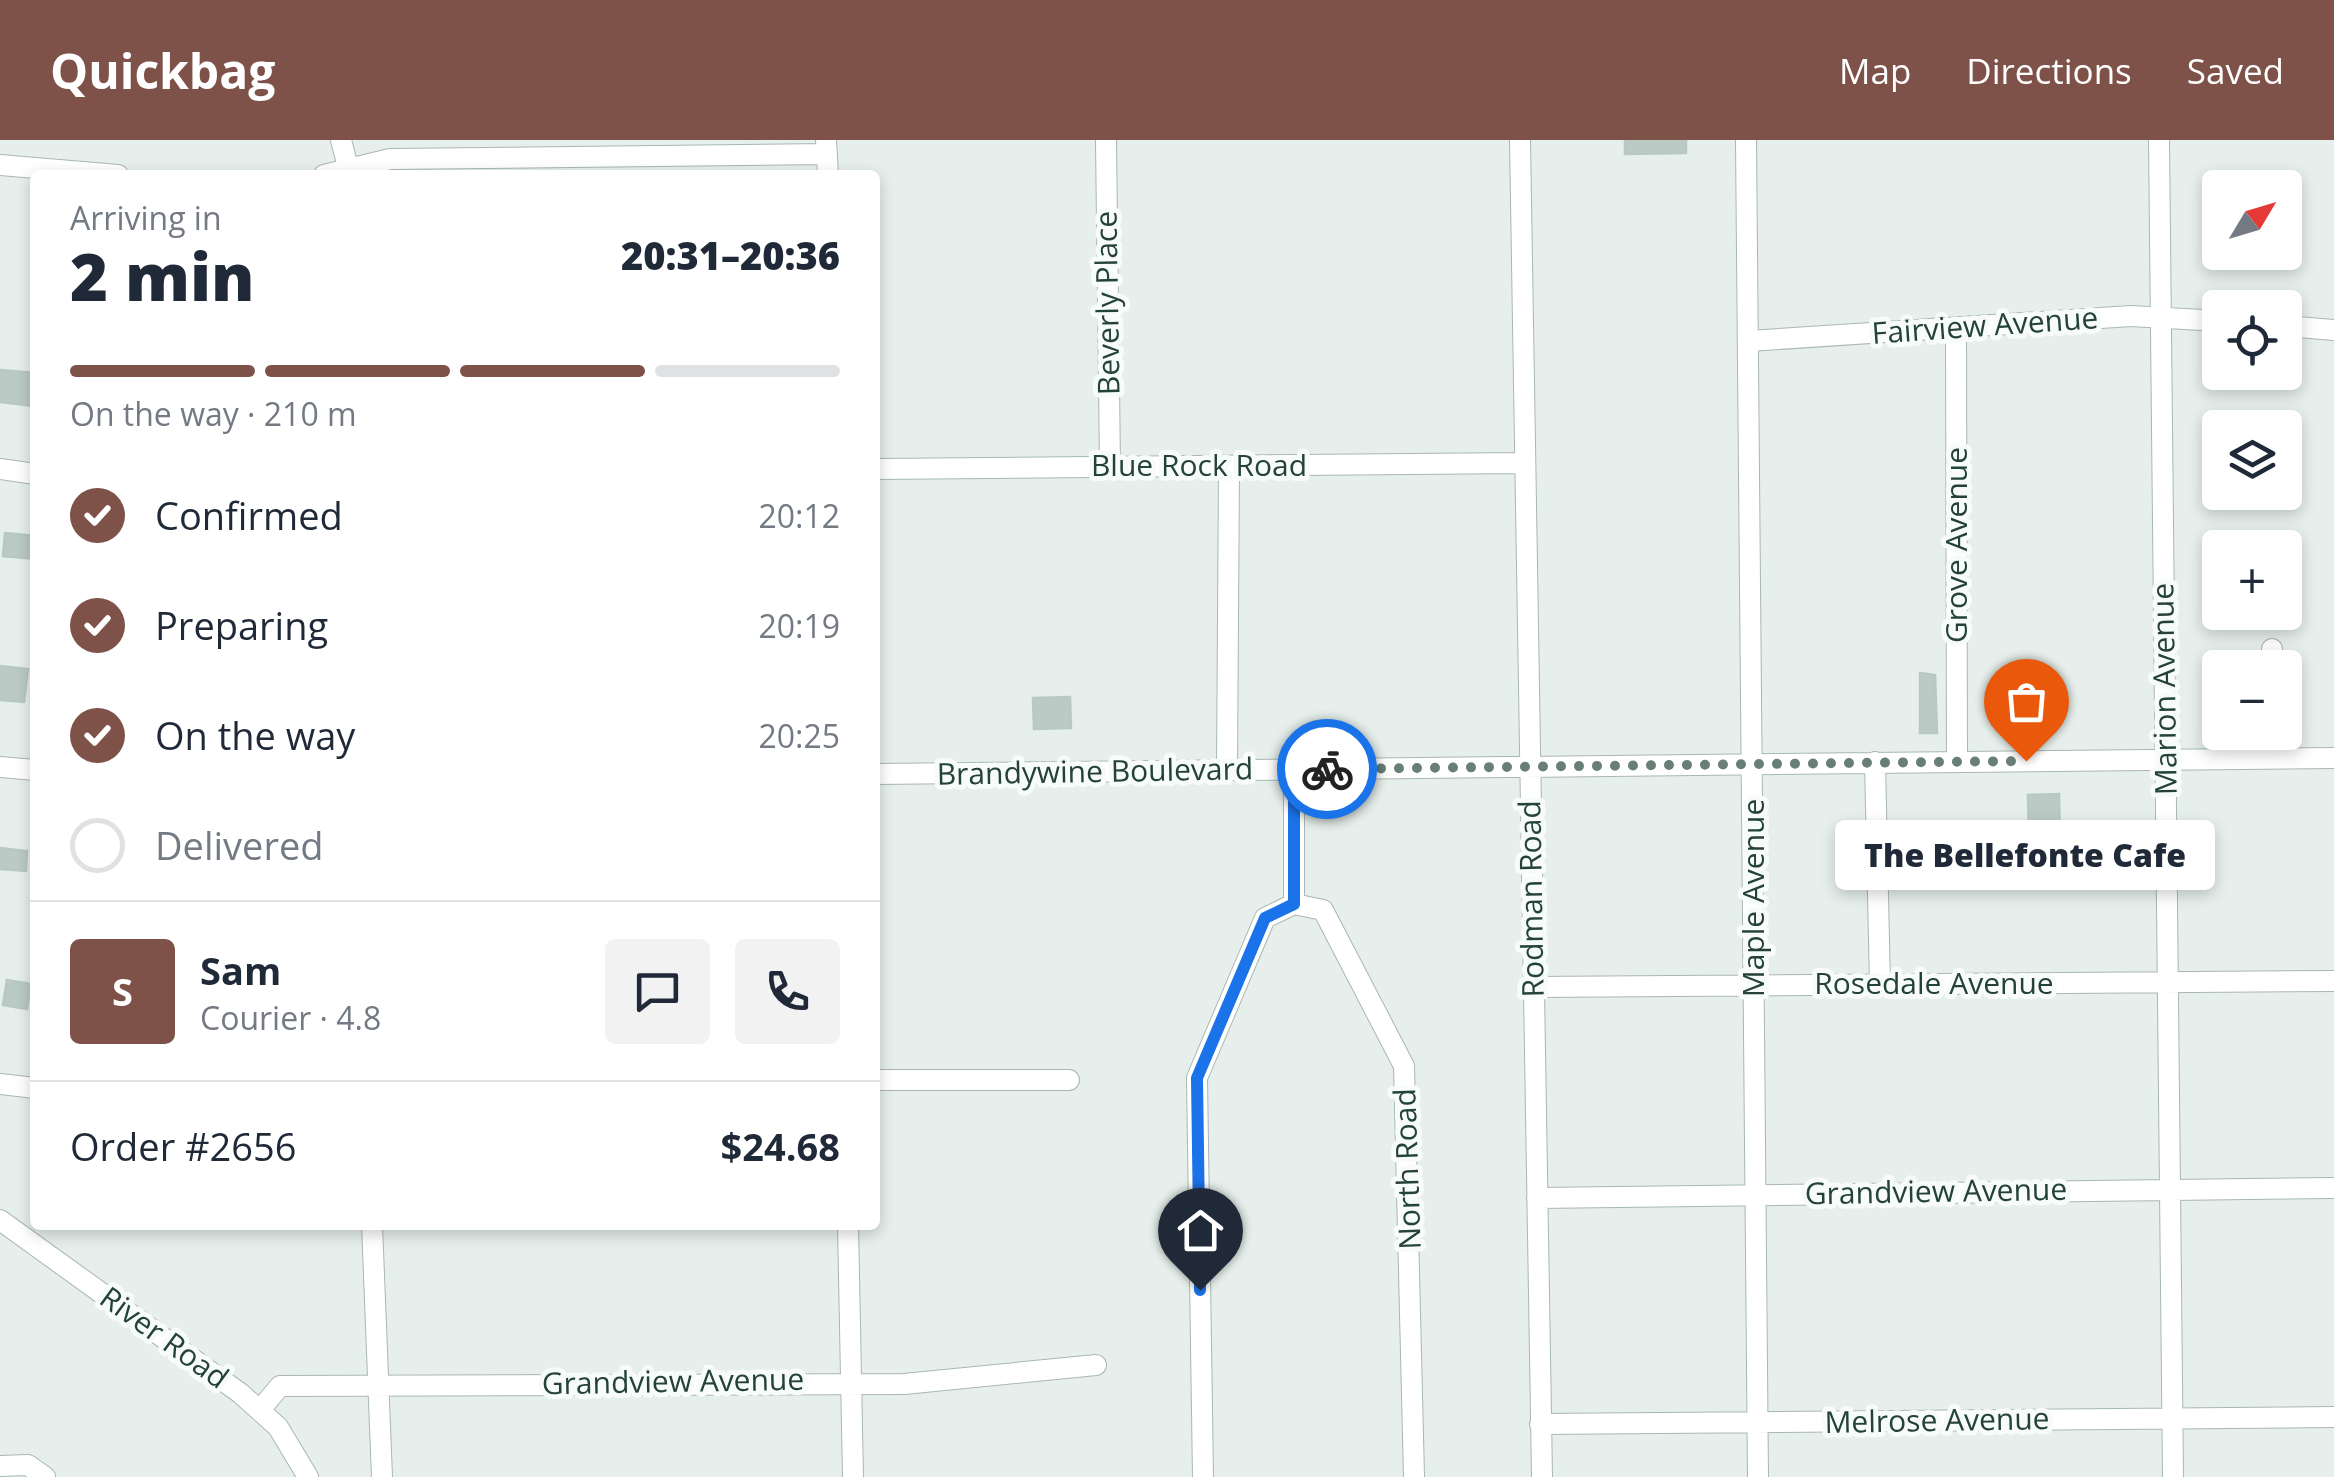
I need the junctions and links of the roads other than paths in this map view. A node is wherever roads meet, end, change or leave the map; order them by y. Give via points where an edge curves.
1 (342, 140) edge
2 (1106, 140) edge
3 (1520, 140) edge
4 (1746, 140) edge
5 (2160, 140) edge
6 (827, 156) edge
7 (0, 165) edge
8 (543, 166) edge
9 (59, 170) edge
10 (349, 170) edge
11 (355, 170) edge
12 (2161, 316) junction
13 (2202, 319) edge
14 (2302, 327) edge
15 (1956, 328) junction
16 (2334, 330) edge
17 (1749, 341) junction
18 (1523, 463) junction
19 (1110, 467) junction
20 (1229, 467) junction
21 (0, 469) edge
22 (880, 470) edge
23 (30, 473) edge
24 (2274, 750) edge
25 (2274, 758) junction
26 (2334, 758) edge
27 (2166, 760) junction
28 (1957, 761) junction
29 (1753, 762) junction
30 (1875, 762) junction
31 (1528, 766) junction
32 (0, 767) edge
33 (30, 770) edge
34 (1294, 770) junction
35 (1227, 771) junction
36 (880, 774) edge
37 (1294, 904) junction
38 (2334, 981) edge
39 (2168, 982) junction
40 (1880, 984) junction
41 (1754, 986) junction
42 (1534, 987) junction
43 (880, 1080) edge
44 (1070, 1080) dead end
45 (0, 1084) edge
46 (30, 1087) edge
47 (2170, 1188) junction
48 (2334, 1188) edge
49 (1756, 1194) junction
50 (1538, 1198) junction
51 (0, 1220) edge
52 (372, 1230) edge
53 (848, 1230) edge
54 (1096, 1365) dead end
55 (852, 1380) junction
56 (378, 1385) junction
57 (260, 1410) junction
58 (2334, 1417) edge
59 (2172, 1418) junction
60 (1758, 1423) junction
61 (1540, 1424) junction
62 (0, 1466) edge
63 (45, 1477) edge
64 (308, 1477) edge
65 (382, 1477) edge
66 (853, 1477) edge
67 (1203, 1477) edge
68 (1414, 1477) edge
69 (1542, 1477) edge
70 (1758, 1477) edge
71 (2173, 1477) edge

1 - 10 street
2 - 19 street, Beverly Place
3 - 18 street, Rodman Road
4 - 17 street, Maple Avenue
5 - 12 street, Marion Avenue
6 - 8 street
7 - 9 street
8 - 11 street via 390,159
12 - 13 street, Fairview Avenue
12 - 15 street, Fairview Avenue
12 - 27 street, Marion Avenue
14 - 16 street
15 - 17 street, Fairview Avenue
15 - 28 street, Grove Avenue
17 - 29 street, Maple Avenue
18 - 20 street, Blue Rock Road
18 - 31 street, Rodman Road
19 - 20 street, Blue Rock Road
19 - 22 street, Blue Rock Road
20 - 35 street
21 - 23 street
24 - 25 street
25 - 26 street, Brandywine Boulevard
25 - 27 street, Brandywine Boulevard
27 - 28 street, Brandywine Boulevard
27 - 39 street, Marion Avenue
28 - 30 street, Brandywine Boulevard
29 - 30 street, Brandywine Boulevard
29 - 31 street, Brandywine Boulevard
29 - 41 street, Maple Avenue
30 - 40 street
31 - 34 street, Brandywine Boulevard
31 - 42 street, Rodman Road
32 - 33 street
34 - 35 street, Brandywine Boulevard
34 - 37 street
35 - 36 street, Brandywine Boulevard
37 - 67 street via 1265,918 1197,1078
37 - 68 street, North Road via 1323,910 1404,1066
38 - 39 street, Rosedale Avenue
39 - 40 street, Rosedale Avenue
39 - 47 street, Marion Avenue
40 - 41 street, Rosedale Avenue
41 - 42 street, Rosedale Avenue
41 - 49 street, Maple Avenue
42 - 50 street, Rodman Road
43 - 44 street
45 - 46 street
47 - 48 street, Grandview Avenue
47 - 49 street, Grandview Avenue
47 - 59 street, Marion Avenue
49 - 50 street, Grandview Avenue
49 - 60 street, Maple Avenue
50 - 61 street, Rodman Road
51 - 57 street, River Road
52 - 56 street
53 - 55 street
54 - 55 street, Grandview Avenue via 938,1382
55 - 56 street, Grandview Avenue
55 - 66 street
56 - 57 street, Grandview Avenue via 280,1386
56 - 65 street
57 - 64 street, River Road
58 - 59 street, Melrose Avenue
59 - 60 street, Melrose Avenue
59 - 71 street, Marion Avenue
60 - 61 street, Melrose Avenue
60 - 70 street, Maple Avenue
61 - 69 street, Rodman Road
62 - 63 street via 28,1465

